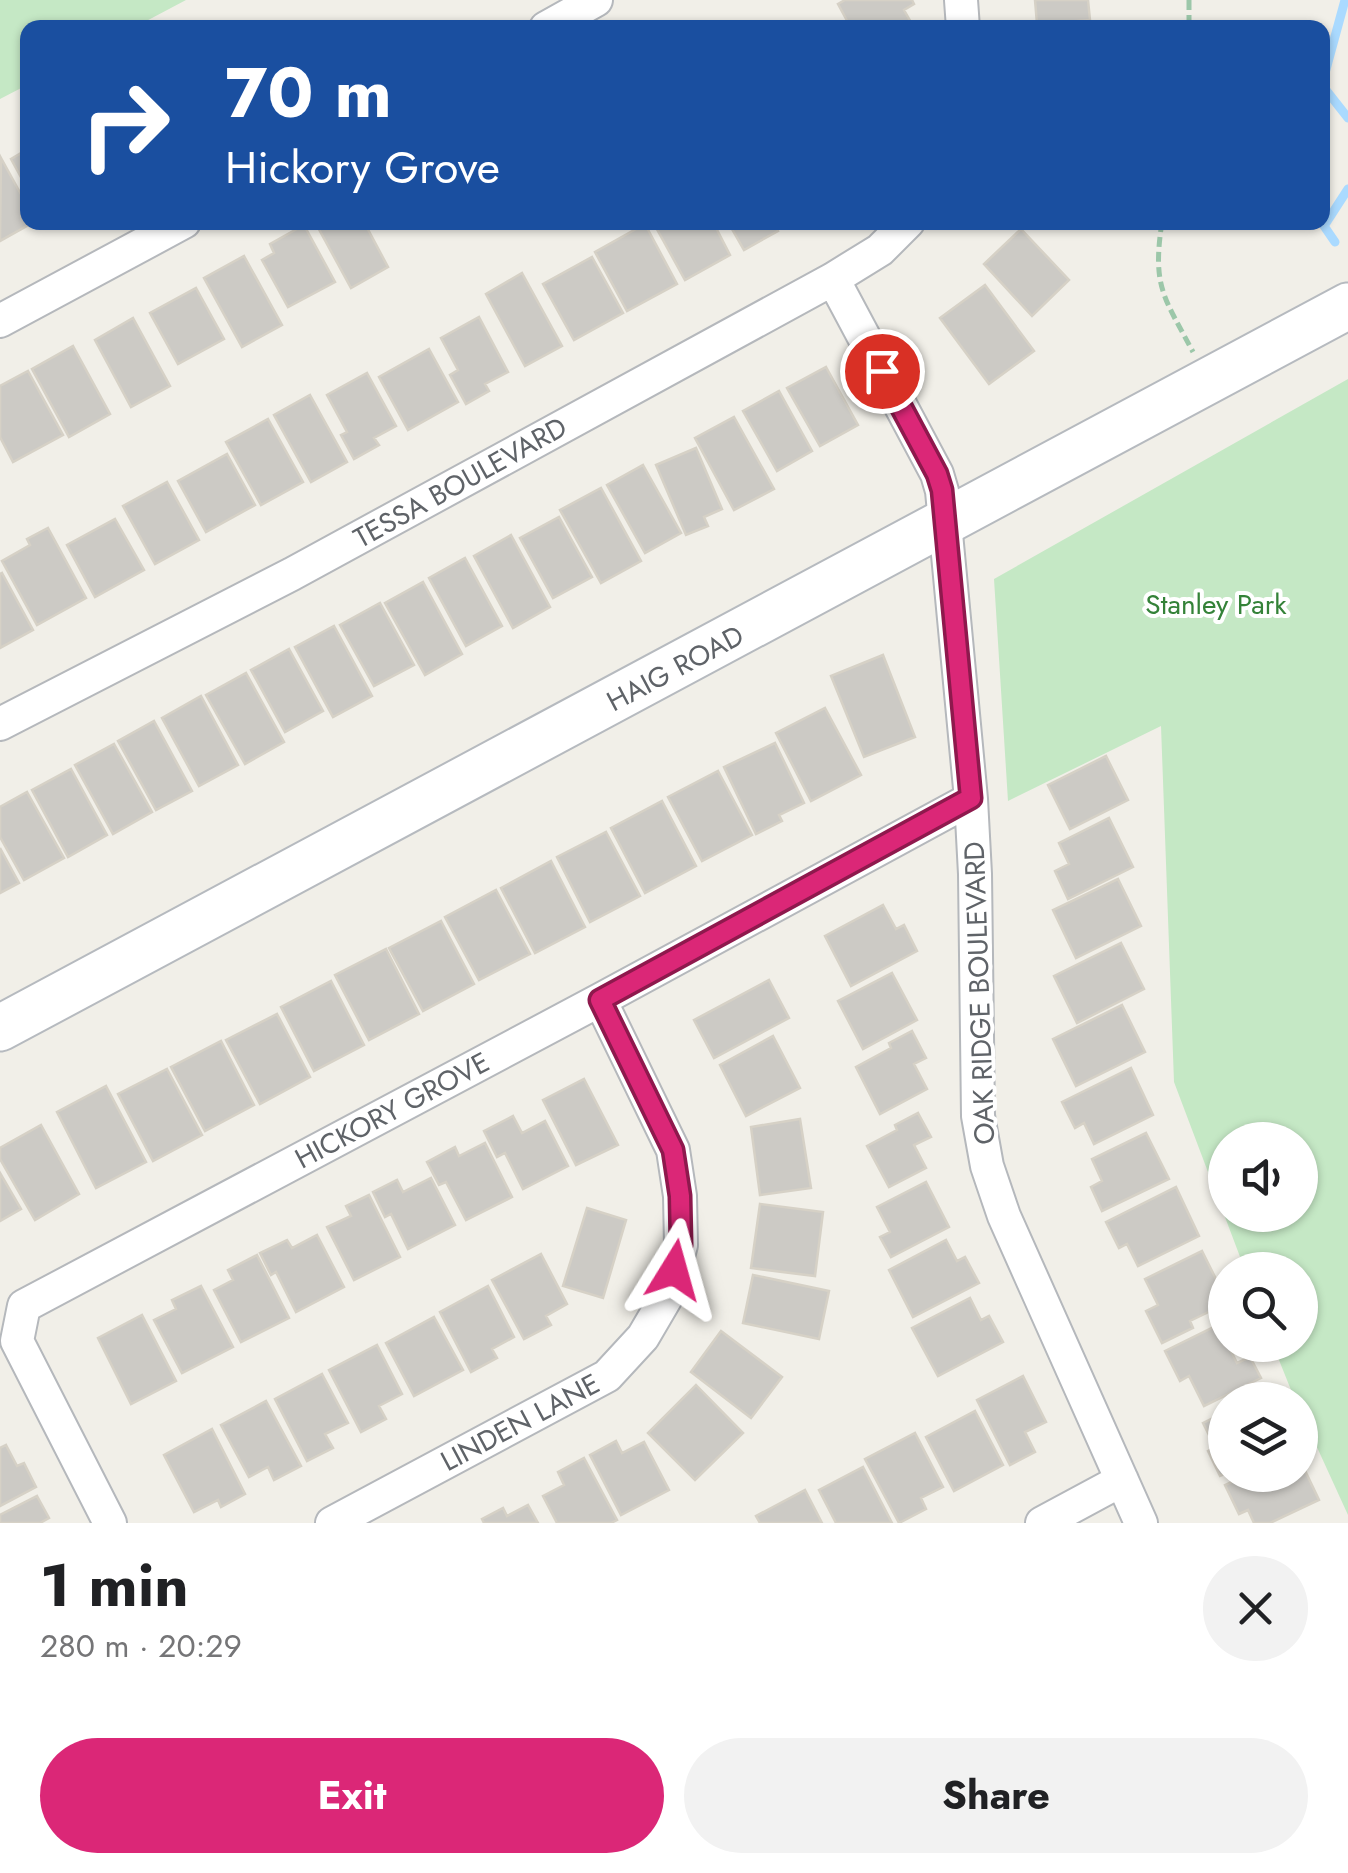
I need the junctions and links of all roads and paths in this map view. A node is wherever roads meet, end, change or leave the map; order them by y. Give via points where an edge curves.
1 (596, 0) edge
2 (560, 20) edge
3 (169, 230) edge
4 (900, 230) edge
5 (1161, 230) edge
6 (833, 278) junction
7 (1348, 306) edge
8 (0, 321) edge
9 (1209, 381) junction
10 (946, 523) junction
11 (0, 724) edge
12 (971, 798) junction
13 (600, 1000) junction
14 (0, 1028) edge
15 (1122, 1480) junction
16 (110, 1523) edge
17 (332, 1523) edge
18 (1042, 1523) edge
19 (1141, 1523) edge

1 - 2 street
3 - 8 street
4 - 6 street, TESSA BOULEVARD
5 - 9 path via 1162,295
6 - 10 street, OAK RIDGE BOULEVARD via 937,474
6 - 11 street, TESSA BOULEVARD via 292,574
7 - 9 street, HAIG ROAD
9 - 10 street, HAIG ROAD
10 - 12 street, OAK RIDGE BOULEVARD
10 - 14 street, HAIG ROAD
12 - 13 street, HICKORY GROVE
12 - 15 street, OAK RIDGE BOULEVARD via 978,1116 987,1166
13 - 16 street, HICKORY GROVE via 24,1306 17,1341
13 - 17 street, LINDEN LANE via 673,1150 681,1245 667,1296 643,1337 608,1376
15 - 18 street
15 - 19 street, OAK RIDGE BOULEVARD

